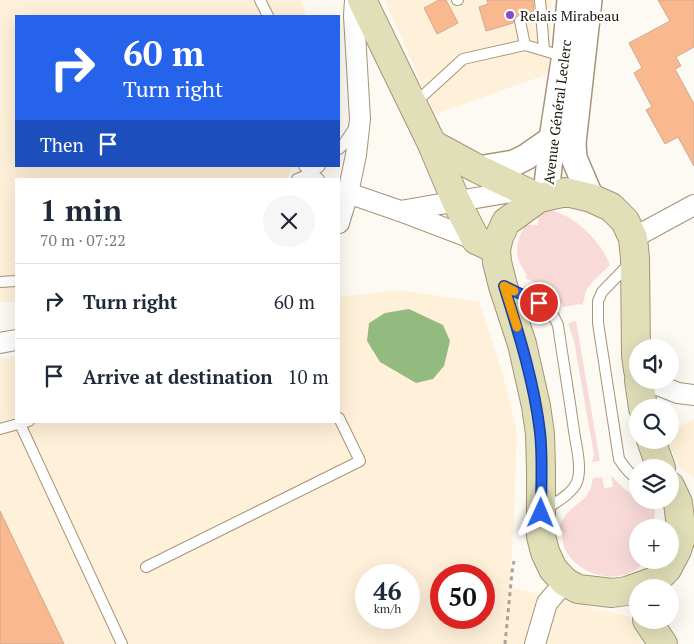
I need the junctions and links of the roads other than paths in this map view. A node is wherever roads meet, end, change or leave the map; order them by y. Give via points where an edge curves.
1 (260, 0) edge
2 (355, 0) edge
3 (362, 0) edge
4 (540, 0) edge
5 (570, 0) edge
6 (589, 0) edge
7 (268, 15) edge
8 (520, 21) dead end
9 (525, 45) junction
10 (564, 53) junction
11 (413, 105) junction
12 (360, 119) junction
13 (552, 139) junction
14 (432, 144) junction
15 (340, 148) edge
16 (478, 169) junction
17 (311, 173) edge
18 (299, 178) edge
19 (344, 191) edge
20 (536, 194) junction
21 (591, 198) junction
22 (456, 201) junction
23 (694, 205) edge
24 (400, 211) junction
25 (340, 217) edge
26 (486, 244) junction
27 (634, 248) junction
28 (15, 281) edge
29 (0, 282) edge
30 (504, 286) junction
31 (636, 339) edge
32 (15, 340) edge
33 (0, 343) edge
34 (668, 389) edge
35 (694, 396) edge
36 (694, 399) edge
37 (679, 405) edge
38 (340, 420) edge
39 (25, 423) edge
40 (0, 429) edge
41 (629, 473) edge
42 (679, 509) edge
43 (541, 513) junction
44 (686, 550) edge
45 (146, 568) dead end
46 (659, 579) edge
47 (565, 582) junction
48 (629, 598) edge
49 (653, 629) edge
50 (661, 629) edge
51 (122, 644) edge
52 (535, 644) edge
53 (663, 644) edge

1 - 7 lane
2 - 12 street
3 - 11 main road
4 - 10 lane
5 - 10 street, Avenue Général Leclerc
6 - 10 street, Avenue Général Leclerc
8 - 9 lane
9 - 10 lane
9 - 11 lane via 463,59
10 - 13 street, Avenue Général Leclerc
10 - 21 street, Avenue Général Leclerc via 574,158
11 - 14 main road
12 - 15 lane
12 - 19 street via 356,155
13 - 16 street via 514,162
13 - 20 street, Avenue Général Leclerc
14 - 16 main road
14 - 22 main road
16 - 20 main road
17 - 18 lane
19 - 24 street
19 - 25 street
20 - 21 main road via 566,192
20 - 22 street
20 - 26 main road via 506,222 499,237
21 - 27 main road via 610,208 624,222
22 - 24 street
22 - 26 main road
23 - 27 street
24 - 26 street
26 - 30 main road via 497,262
27 - 31 main road
27 - 41 lane via 602,292 597,313 619,459
28 - 29 lane
30 - 43 main road via 536,406 540,434
30 - 43 lane via 539,303 553,315 558,325 579,470 573,489
32 - 33 street
34 - 35 street
36 - 37 street
38 - 45 lane via 360,460
39 - 40 lane
39 - 51 lane
42 - 44 main road
43 - 47 main road via 545,552 553,569
44 - 46 main road
47 - 48 main road via 578,588
47 - 52 street via 547,603
49 - 53 main road
50 - 53 main road

